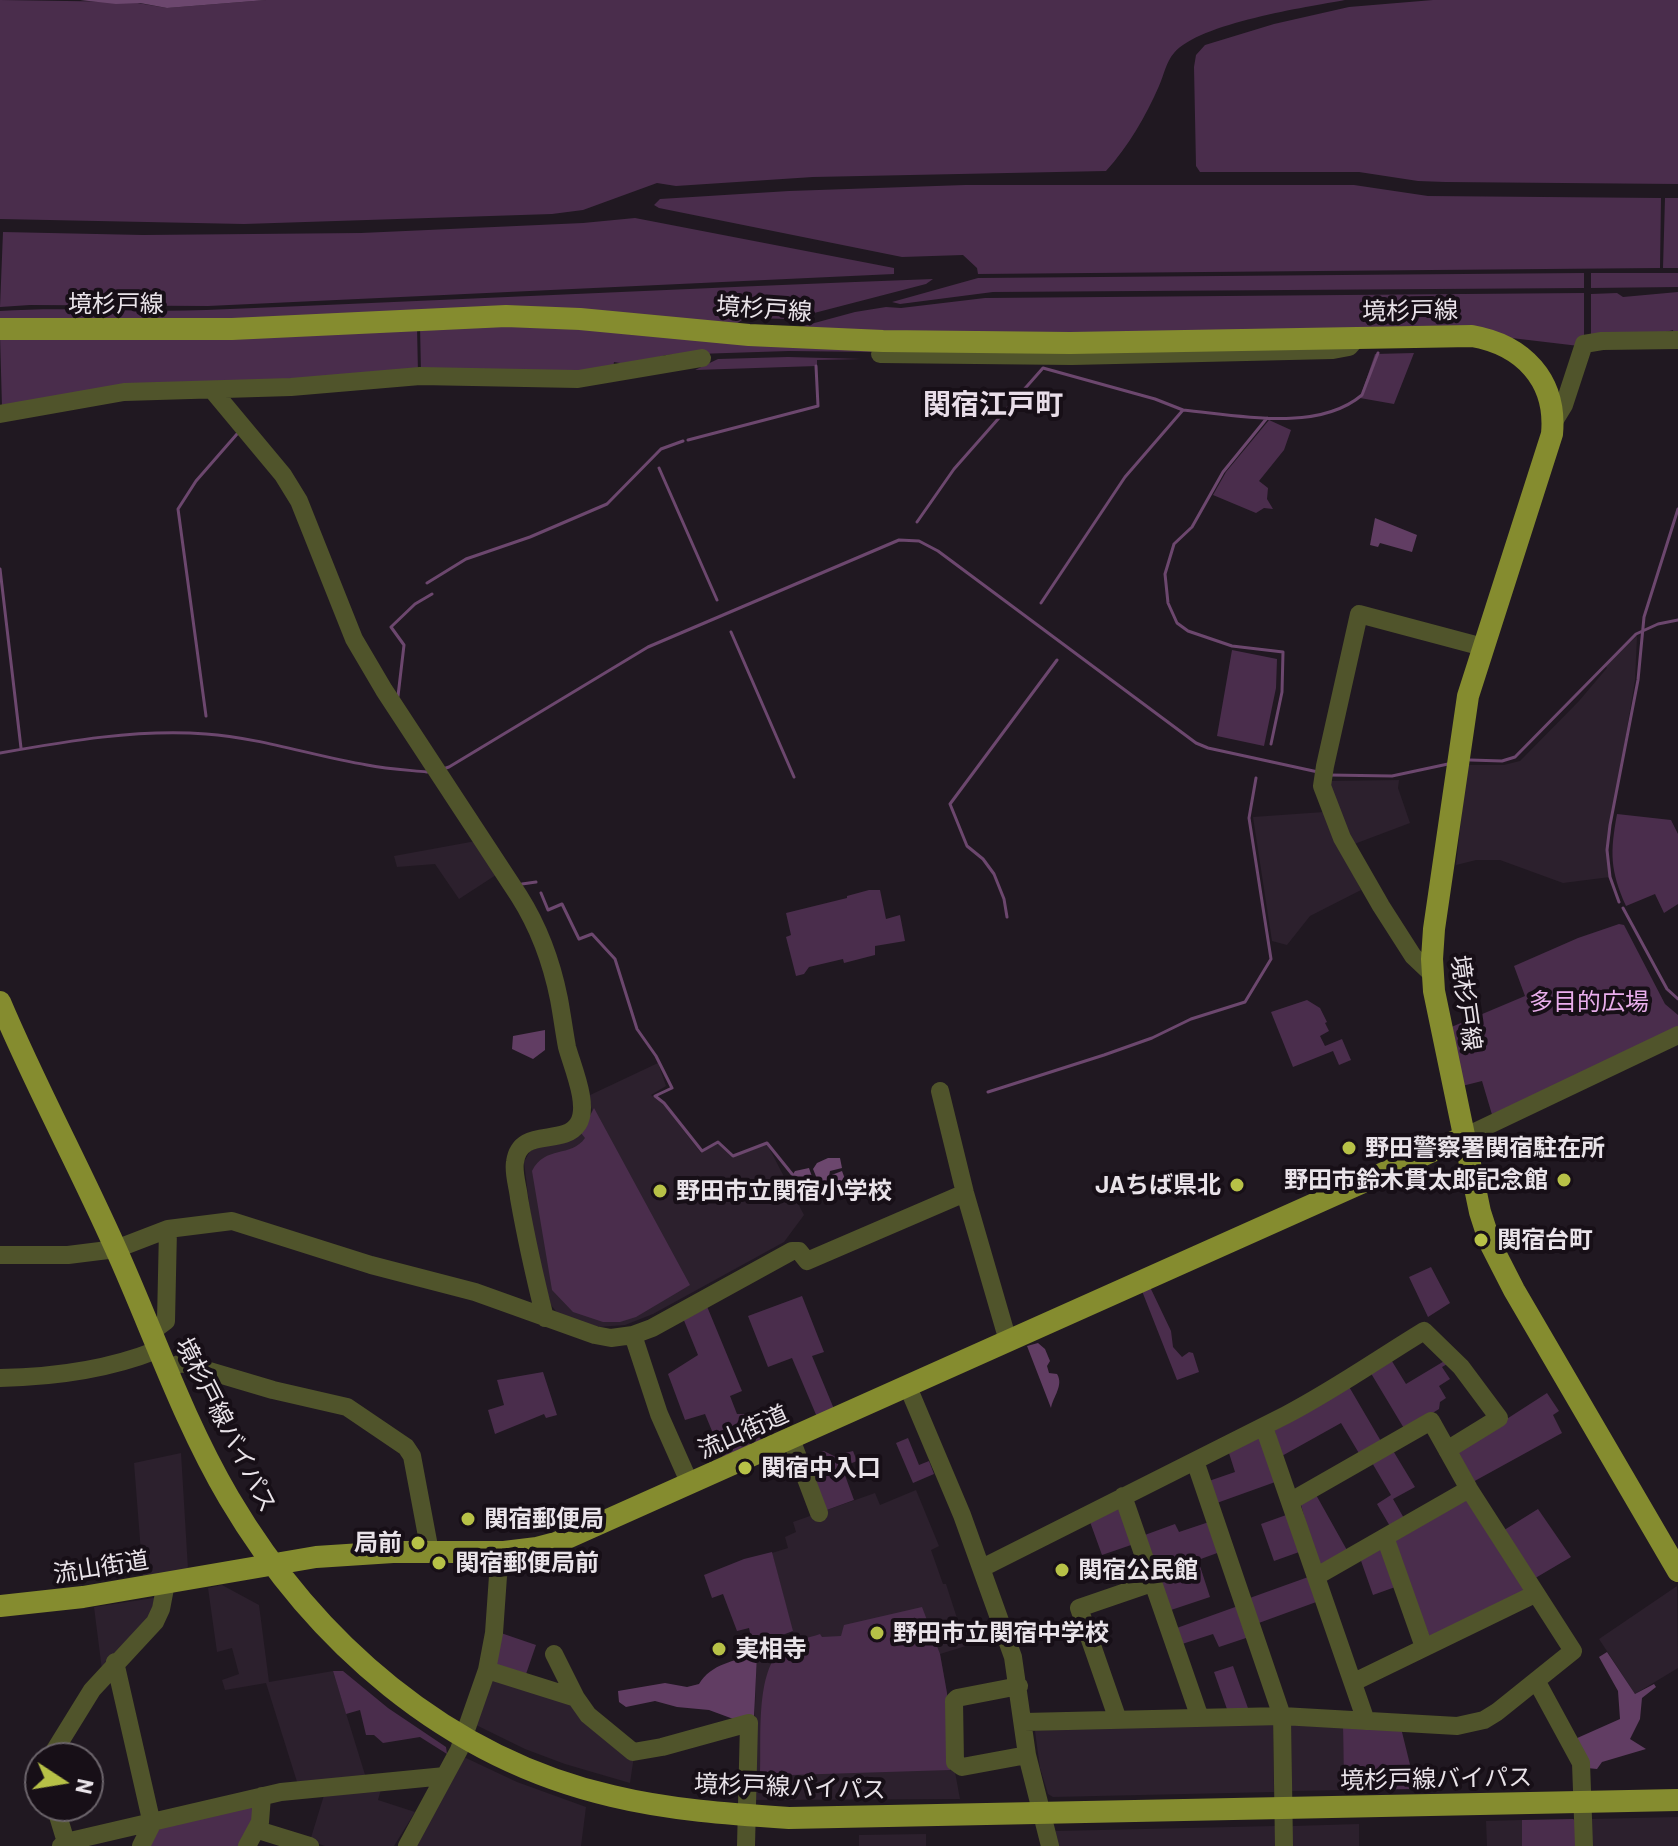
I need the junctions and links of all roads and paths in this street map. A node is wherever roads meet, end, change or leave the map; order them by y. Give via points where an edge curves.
1 (0, 329) edge
2 (1357, 338) junction
3 (1678, 340) edge
4 (880, 354) dead end
5 (702, 358) dead end
6 (213, 391) junction
7 (0, 414) edge
8 (1553, 423) junction
9 (1483, 647) junction
10 (1432, 974) junction
11 (0, 1002) edge
12 (1678, 1035) edge
13 (940, 1091) dead end
14 (1464, 1137) junction
15 (965, 1193) junction
16 (168, 1229) junction
17 (116, 1249) junction
18 (0, 1255) edge
19 (545, 1318) junction
20 (633, 1335) junction
21 (1008, 1341) junction
22 (157, 1351) junction
23 (0, 1378) edge
24 (908, 1387) junction
25 (1264, 1427) junction
26 (791, 1439) junction
27 (1447, 1450) junction
28 (1195, 1461) junction
29 (690, 1484) junction
30 (1469, 1489) junction
31 (1123, 1496) junction
32 (1291, 1501) junction
33 (819, 1513) dead end
34 (1385, 1537) junction
35 (430, 1552) junction
36 (504, 1552) junction
37 (272, 1563) junction
38 (982, 1568) junction
39 (1678, 1571) edge
40 (1317, 1576) junction
41 (166, 1583) junction
42 (1152, 1583) junction
43 (1535, 1594) junction
44 (0, 1606) edge
45 (1424, 1647) junction
46 (554, 1654) dead end
47 (115, 1662) junction
48 (487, 1670) junction
49 (1354, 1682) junction
50 (1537, 1682) junction
51 (1019, 1686) junction
52 (576, 1698) junction
53 (1282, 1716) junction
54 (1200, 1718) junction
55 (1118, 1720) junction
56 (1366, 1721) junction
57 (1024, 1722) junction
58 (463, 1736) junction
59 (60, 1742) edge
60 (1027, 1755) junction
61 (445, 1776) junction
62 (262, 1796) junction
63 (1678, 1800) edge
64 (1584, 1801) junction
65 (1284, 1808) junction
66 (1042, 1814) junction
67 (746, 1815) junction
68 (58, 1822) edge
69 (152, 1824) junction
70 (252, 1838) edge
71 (63, 1844) edge
72 (141, 1846) edge
73 (310, 1846) edge
74 (407, 1846) edge
75 (746, 1846) edge
76 (1050, 1846) edge
77 (1284, 1846) edge
78 (1584, 1846) edge

1 - 2 main road, 境杉戸線 via 219,330 506,316 898,342
2 - 4 street via 1349,347 1318,351
2 - 8 main road, 境杉戸線 via 1472,336 1502,344 1540,378
3 - 8 street via 1588,341
5 - 6 street via 578,379 420,376
6 - 7 street via 124,392
6 - 19 street via 299,501 354,639 530,913 559,996 583,1110 577,1127 531,1140 515,1162
8 - 9 main road, 境杉戸線
9 - 10 main road, 境杉戸線 via 1458,749
9 - 10 street via 1359,614 1324,773 1322,786 1342,838 1413,956
10 - 14 main road, 境杉戸線
11 - 17 main road, 境杉戸線バイパス
12 - 14 street
13 - 15 street
14 - 21 main road, 流山街道
14 - 39 main road, 境杉戸線 via 1480,1212 1496,1256
15 - 20 street via 807,1261 792,1251
15 - 21 street
16 - 17 street
16 - 19 street via 232,1221 475,1292
16 - 22 street via 166,1321
17 - 18 street
17 - 22 main road, 境杉戸線バイパス
19 - 20 street via 595,1335
20 - 29 street
21 - 24 main road, 流山街道
22 - 23 street via 74,1373
22 - 35 street via 273,1390 347,1407 406,1447
22 - 37 main road, 境杉戸線バイパス via 229,1498
24 - 26 main road, 流山街道
24 - 38 street
25 - 27 street via 1424,1331 1461,1367 1499,1418
25 - 28 street
25 - 32 street
26 - 29 main road, 流山街道
26 - 33 street
27 - 30 street
27 - 32 street via 1431,1421
28 - 31 street
28 - 53 street
29 - 36 main road, 流山街道 via 573,1537
30 - 34 street
30 - 43 street
31 - 38 street
31 - 42 street
32 - 40 street
34 - 40 street
34 - 45 street
35 - 36 main road, 流山街道
35 - 37 main road, 流山街道
36 - 48 street
37 - 41 main road, 流山街道
37 - 58 main road, 境杉戸線バイパス via 358,1661
38 - 51 street
40 - 49 street
41 - 44 main road, 流山街道
41 - 47 street via 155,1622
42 - 54 street
42 - 55 street via 1079,1608
43 - 45 street
43 - 50 street via 1573,1651
45 - 49 street
46 - 52 street
47 - 59 street
47 - 69 street
48 - 52 street
48 - 58 street
49 - 56 street
50 - 56 street via 1497,1712 1471,1723
50 - 64 street via 1581,1763
51 - 57 street
51 - 60 street via 954,1701 955,1762 962,1767
52 - 67 street via 588,1715 633,1752 749,1723
53 - 54 street
53 - 56 street
53 - 65 street
54 - 55 street
55 - 57 street
57 - 60 street
58 - 61 street
58 - 67 main road, 境杉戸線バイパス via 533,1770 610,1796
60 - 66 street
61 - 62 street
61 - 74 street
62 - 69 street
62 - 70 street
63 - 64 main road, 境杉戸線バイパス
64 - 65 main road, 境杉戸線バイパス
64 - 78 street
65 - 66 main road, 境杉戸線バイパス
65 - 77 street
66 - 67 main road, 境杉戸線バイパス
66 - 76 street
67 - 75 street
68 - 71 street
69 - 71 street
69 - 72 street
70 - 73 street

